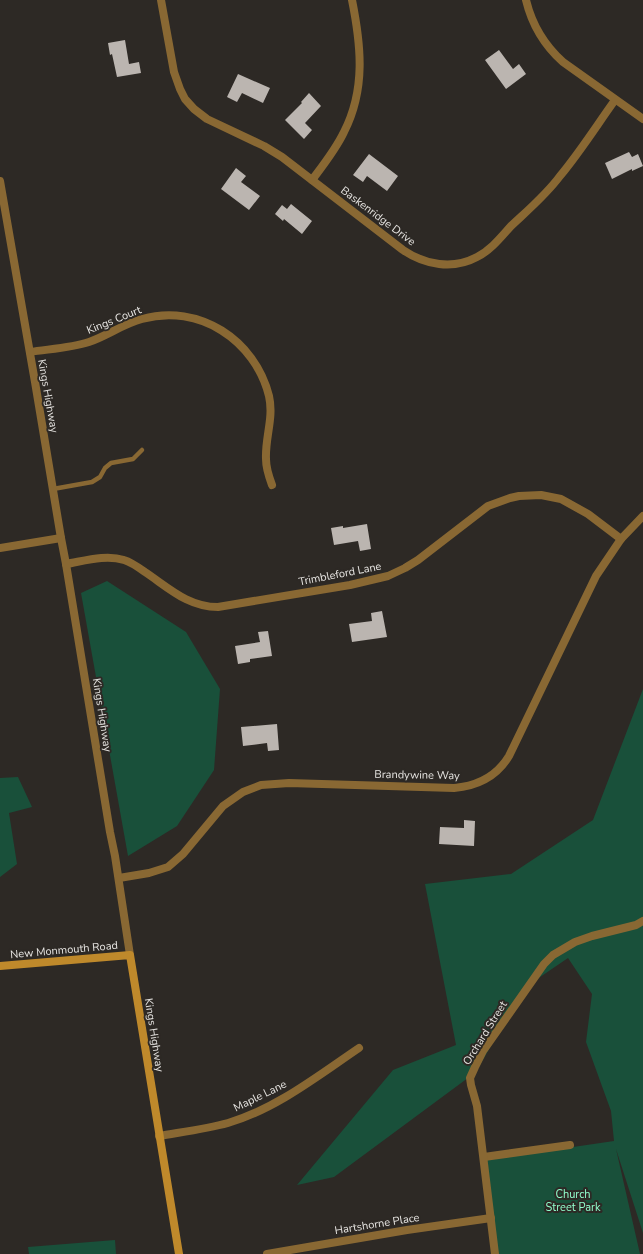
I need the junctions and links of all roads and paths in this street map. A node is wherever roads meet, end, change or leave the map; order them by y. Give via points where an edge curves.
1 (161, 0) edge
2 (352, 0) edge
3 (526, 0) edge
4 (616, 100) junction
5 (643, 119) edge
6 (312, 180) junction
7 (0, 181) edge
8 (30, 352) junction
9 (142, 450) dead end
10 (272, 485) dead end
11 (53, 489) junction
12 (643, 516) edge
13 (60, 538) junction
14 (620, 539) junction
15 (0, 548) edge
16 (66, 564) junction
17 (119, 878) junction
18 (643, 921) edge
19 (130, 956) junction
20 (0, 966) edge
21 (359, 1048) dead end
22 (159, 1136) junction
23 (570, 1145) dead end
24 (484, 1157) junction
25 (491, 1218) junction
26 (282, 1253) edge
27 (179, 1254) edge
28 (267, 1254) edge
29 (495, 1254) edge

1 - 6 street, Baskenridge Drive via 174,72 185,99 207,119 264,146
2 - 6 street via 359,42 358,88 344,132
3 - 4 street via 536,28 552,52
4 - 5 street
4 - 6 street, Baskenridge Drive via 547,192 486,251 456,264 431,263 410,255
7 - 8 street, Kings Highway
8 - 10 street, Kings Court via 89,342 154,316 185,316 211,324 233,338 247,352 266,384 271,416 266,459
8 - 11 street, Kings Highway
9 - 11 lane via 133,459 111,463 100,477 92,482
11 - 13 street, Kings Highway
12 - 14 street, Brandywine Way
13 - 15 street
13 - 16 street, Kings Highway
14 - 16 street, Trimbleford Lane via 588,514 561,499 541,495 519,496 488,506 418,560 388,576 350,585 218,607 193,603 124,560 99,558
14 - 17 street, Brandywine Way via 586,595 509,756 492,776 470,786 454,788 289,783 261,785 243,792 223,806 183,854 168,867
16 - 17 street, Kings Highway
17 - 19 street, Kings Highway
18 - 24 street, Orchard Street via 592,936 566,946 553,955 483,1051 470,1078 477,1106
19 - 20 main road, New Monmouth Road
19 - 22 main road, Kings Highway
21 - 22 street, Maple Lane via 300,1088 246,1116 228,1123
22 - 27 main road, Kings Highway
23 - 24 street
24 - 25 street, Orchard Street
25 - 26 street, Hartshorne Place via 407,1230
25 - 29 street, Orchard Street
26 - 28 street, Hartshorne Place

